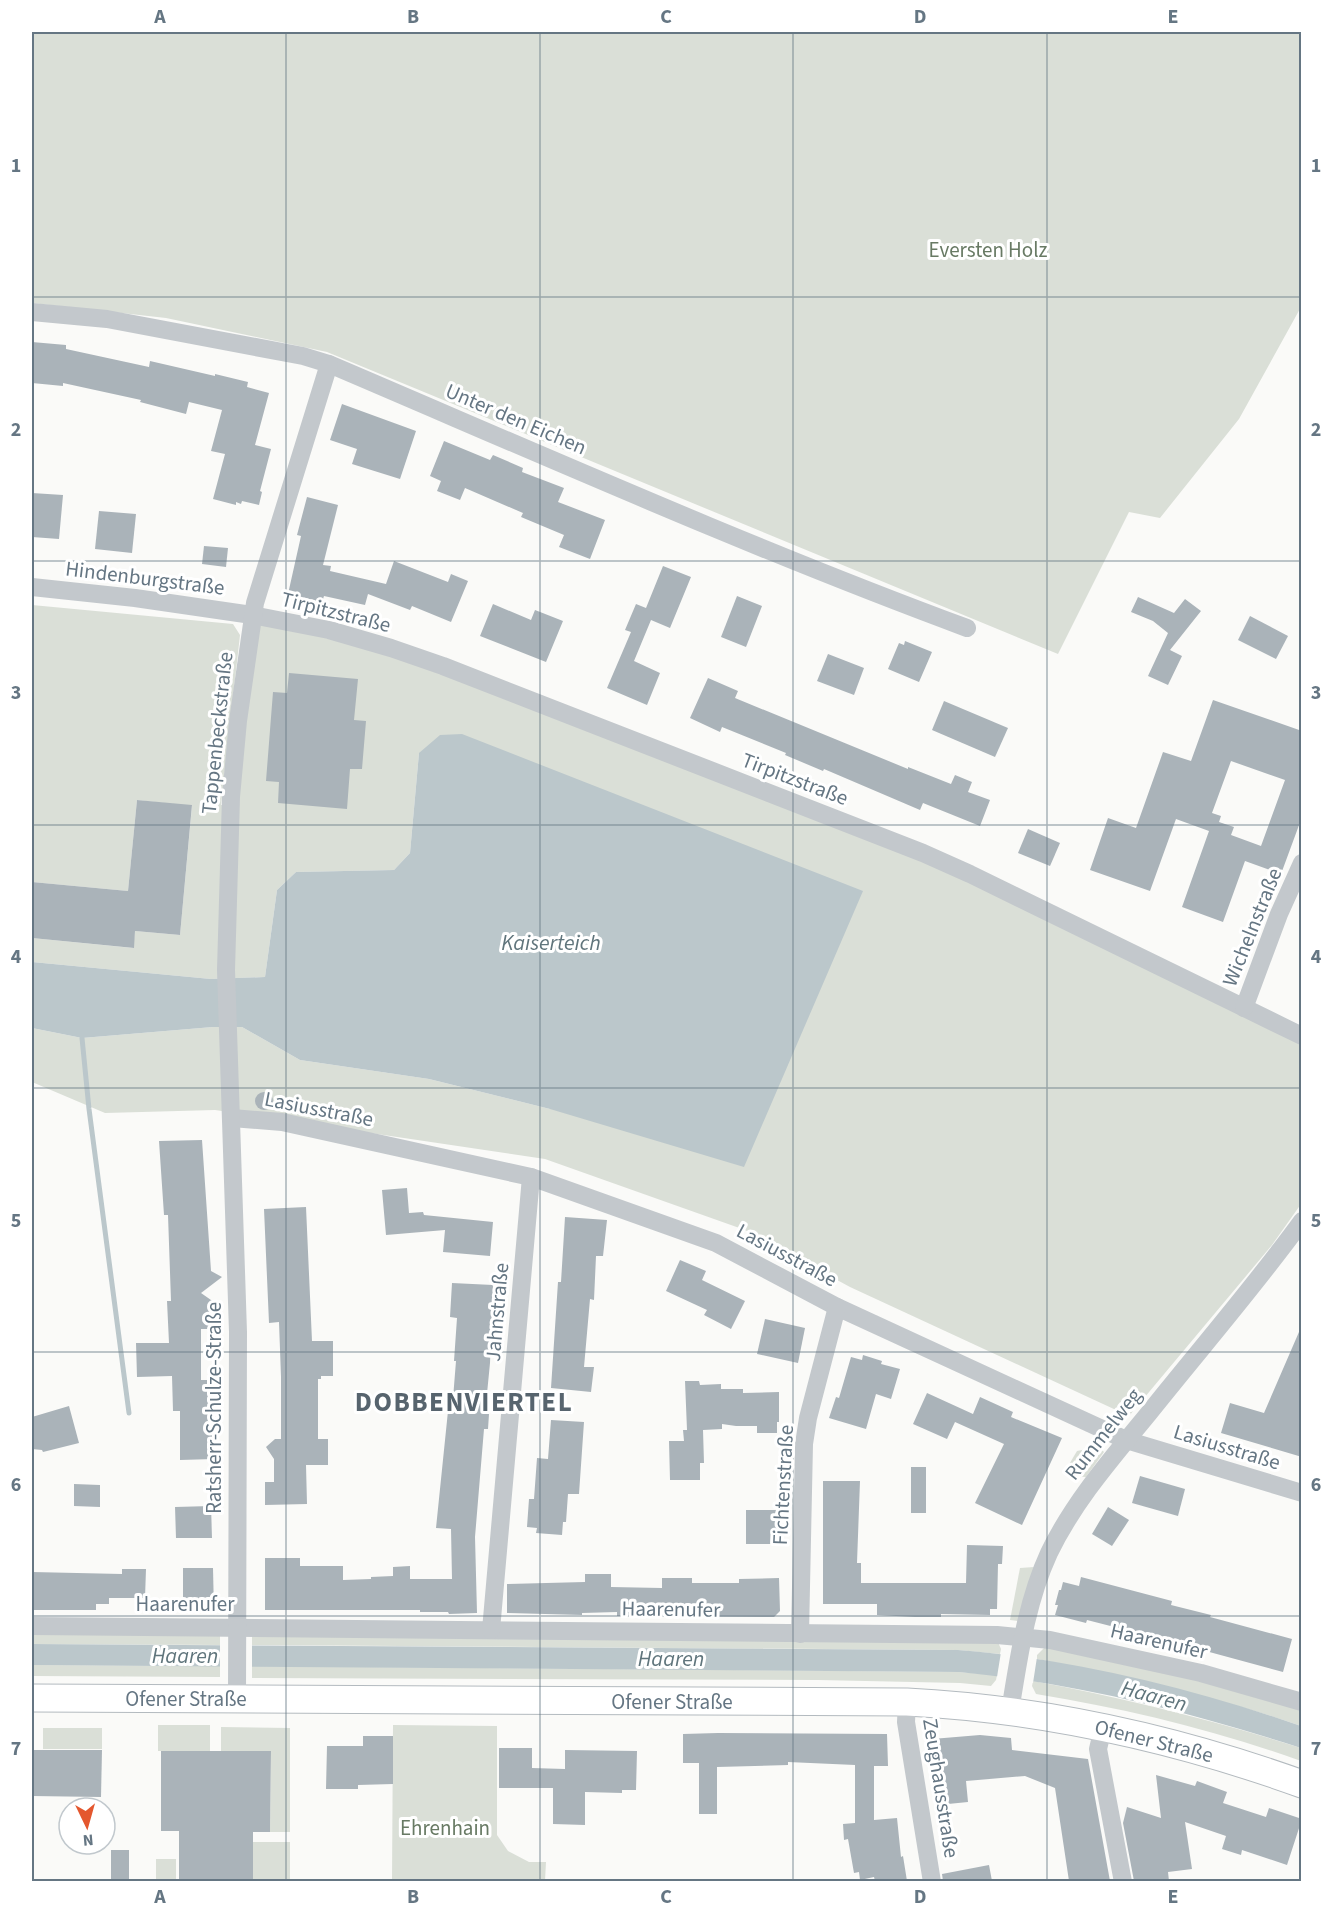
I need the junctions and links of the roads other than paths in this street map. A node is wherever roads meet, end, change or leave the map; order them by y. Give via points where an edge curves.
1 (32, 312) edge
2 (329, 364) junction
3 (32, 588) edge
4 (252, 615) junction
5 (967, 628) dead end
6 (1302, 863) edge
7 (1244, 1008) junction
8 (1302, 1036) edge
9 (232, 1118) junction
10 (531, 1177) junction
11 (1302, 1221) edge
12 (837, 1307) junction
13 (1126, 1440) junction
14 (1302, 1493) edge
15 (32, 1626) edge
16 (491, 1630) junction
17 (800, 1634) junction
18 (236, 1635) junction
19 (1021, 1646) junction
20 (32, 1698) edge
21 (237, 1699) junction
22 (907, 1702) junction
23 (1302, 1702) edge
24 (1010, 1711) junction
25 (1103, 1728) junction
26 (1302, 1784) edge
27 (932, 1881) edge
28 (1123, 1881) edge

1 - 2 street, Unter den Eichen via 107,319
2 - 4 street, Tappenbeckstraße
2 - 5 street, Unter den Eichen via 731,535
3 - 4 street, Hindenburgstraße
4 - 7 street, Tirpitzstraße via 329,630 443,666 923,853
4 - 9 street, Tappenbeckstraße via 231,797 226,970
6 - 7 street, Wichelnstraße
7 - 8 street, Tirpitzstraße
9 - 10 street, Lasiusstraße via 282,1122
9 - 18 street, Ratsherr-Schulze-Straße via 238,1332
10 - 12 street, Lasiusstraße via 716,1243
10 - 16 street, Jahnstraße
11 - 13 street, Rummelweg
12 - 13 street, Lasiusstraße
12 - 17 street, Fichtenstraße via 804,1444
13 - 14 street, Lasiusstraße
13 - 19 street, Rummelweg via 1080,1501 1053,1546 1036,1589
15 - 18 street, Haarenufer
16 - 17 street, Haarenufer
16 - 18 street, Haarenufer
17 - 19 street, Haarenufer via 996,1635
18 - 21 street, Ratsherr-Schulze-Straße
19 - 23 street, Haarenufer via 1059,1642 1201,1673
19 - 24 street, Rummelweg
20 - 21 main road, Ofener Straße
21 - 22 main road, Ofener Straße
22 - 24 main road, Ofener Straße
22 - 27 street, Zeughausstraße via 906,1722
24 - 25 main road, Ofener Straße
25 - 26 main road, Ofener Straße via 1200,1751
25 - 28 street via 1098,1749

